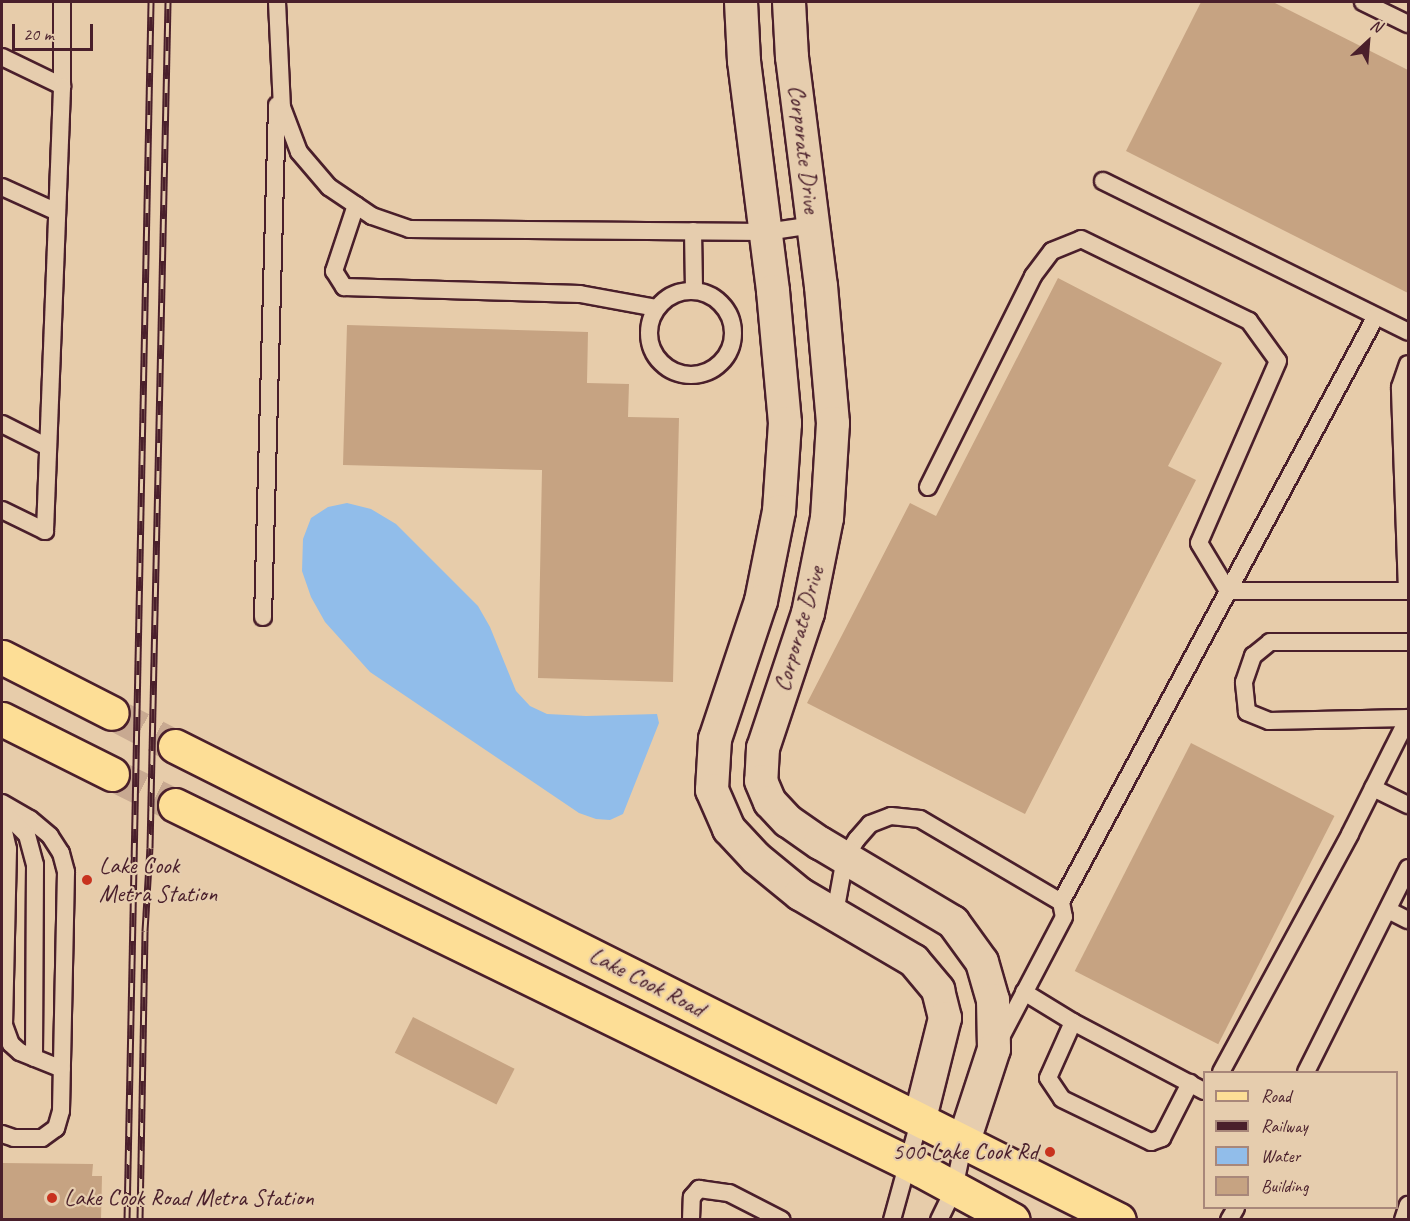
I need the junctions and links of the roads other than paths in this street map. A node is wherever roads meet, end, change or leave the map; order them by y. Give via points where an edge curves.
1 (62, 2) edge
2 (277, 2) edge
3 (741, 2) edge
4 (789, 2) edge
5 (1363, 2) edge
6 (1408, 24) edge
7 (2, 57) edge
8 (278, 65) junction
9 (62, 86) junction
10 (1103, 181) dead end
11 (2, 187) edge
12 (356, 205) junction
13 (57, 212) junction
14 (814, 225) junction
15 (693, 231) junction
16 (766, 232) junction
17 (694, 290) junction
18 (656, 308) junction
19 (1376, 316) junction
20 (1408, 332) edge
21 (1408, 364) edge
22 (2, 424) edge
23 (48, 447) junction
24 (928, 487) dead end
25 (2, 510) edge
26 (1228, 591) junction
27 (1408, 591) edge
28 (263, 617) dead end
29 (1408, 642) edge
30 (2, 657) edge
31 (112, 712) tunnel mouth
32 (2, 719) edge
33 (175, 746) tunnel mouth
34 (112, 774) tunnel mouth
35 (1373, 788) junction
36 (2, 803) edge
37 (175, 805) tunnel mouth
38 (1408, 805) edge
39 (2, 810) edge
40 (2, 823) edge
41 (845, 858) junction
42 (1408, 868) edge
43 (1061, 902) junction
44 (1388, 910) junction
45 (835, 913) junction
46 (1408, 920) edge
47 (1024, 992) junction
48 (1073, 1022) junction
49 (994, 1049) junction
50 (34, 1058) junction
51 (62, 1069) junction
52 (1222, 1071) edge
53 (1307, 1071) edge
54 (1197, 1087) edge
55 (920, 1118) junction
56 (2, 1134) edge
57 (964, 1141) junction
58 (908, 1163) junction
59 (954, 1189) junction
60 (1408, 1205) edge
61 (691, 1220) edge
62 (782, 1220) edge
63 (892, 1220) edge
64 (939, 1220) edge
65 (1013, 1220) edge
66 (1119, 1220) edge
67 (1403, 1220) edge

1 - 9 lane
2 - 8 lane
3 - 16 street, Corporate Drive via 744,61
4 - 14 street, Corporate Drive via 792,57
5 - 6 lane
7 - 9 lane
8 - 12 lane via 282,107 299,152 329,187
8 - 28 lane
9 - 13 lane
10 - 19 lane
11 - 13 lane
12 - 15 lane via 372,216 410,229
12 - 18 lane via 334,271 344,287 580,294
13 - 23 lane
14 - 16 lane
14 - 41 street, Corporate Drive via 833,423 827,518 808,613 763,748 761,782 770,802 788,821
15 - 16 lane
15 - 17 lane
16 - 45 street, Corporate Drive via 785,423 779,511 761,601 715,739 712,790 729,829 756,858 800,894
17 - 18 lane via 679,292
17 - 18 lane via 719,300 733,324 730,351 711,371 684,375 659,361 648,335
19 - 20 lane
19 - 26 lane
21 - 27 lane via 1400,387
22 - 23 lane
23 - 25 lane via 45,531
24 - 26 lane via 1033,276 1052,252 1081,239 1249,321 1278,361 1199,543
26 - 27 lane
26 - 43 lane
29 - 35 lane via 1270,642 1253,656 1244,682 1247,712 1269,721 1408,718
30 - 31 main road
32 - 34 main road
33 - 55 main road, Lake Cook Road
35 - 38 lane
35 - 52 lane
36 - 51 lane via 50,836 61,853 66,872
37 - 58 main road, Lake Cook Road
39 - 50 lane via 27,835 34,865
40 - 50 lane via 8,849 4,1025 11,1044
41 - 43 lane via 870,824 891,816 920,819
41 - 45 lane
41 - 49 street, Corporate Drive via 953,922 982,962 993,1000
42 - 44 lane
43 - 47 lane via 1064,917
44 - 46 lane
44 - 53 lane
45 - 55 street, Corporate Drive via 914,961 938,990 945,1018
47 - 48 lane
47 - 49 lane
48 - 54 lane
48 - 54 lane via 1048,1078 1062,1099 1151,1142 1162,1138
49 - 57 street, Corporate Drive
50 - 51 lane
51 - 56 lane via 61,1111 56,1128 42,1138
55 - 57 main road, Lake Cook Road
55 - 58 lane
57 - 59 lane
57 - 66 main road, Lake Cook Road
58 - 59 main road, Lake Cook Road
58 - 63 lane
59 - 64 lane
59 - 65 main road, Lake Cook Road
60 - 67 lane
61 - 62 lane via 692,1197 699,1189 729,1193

